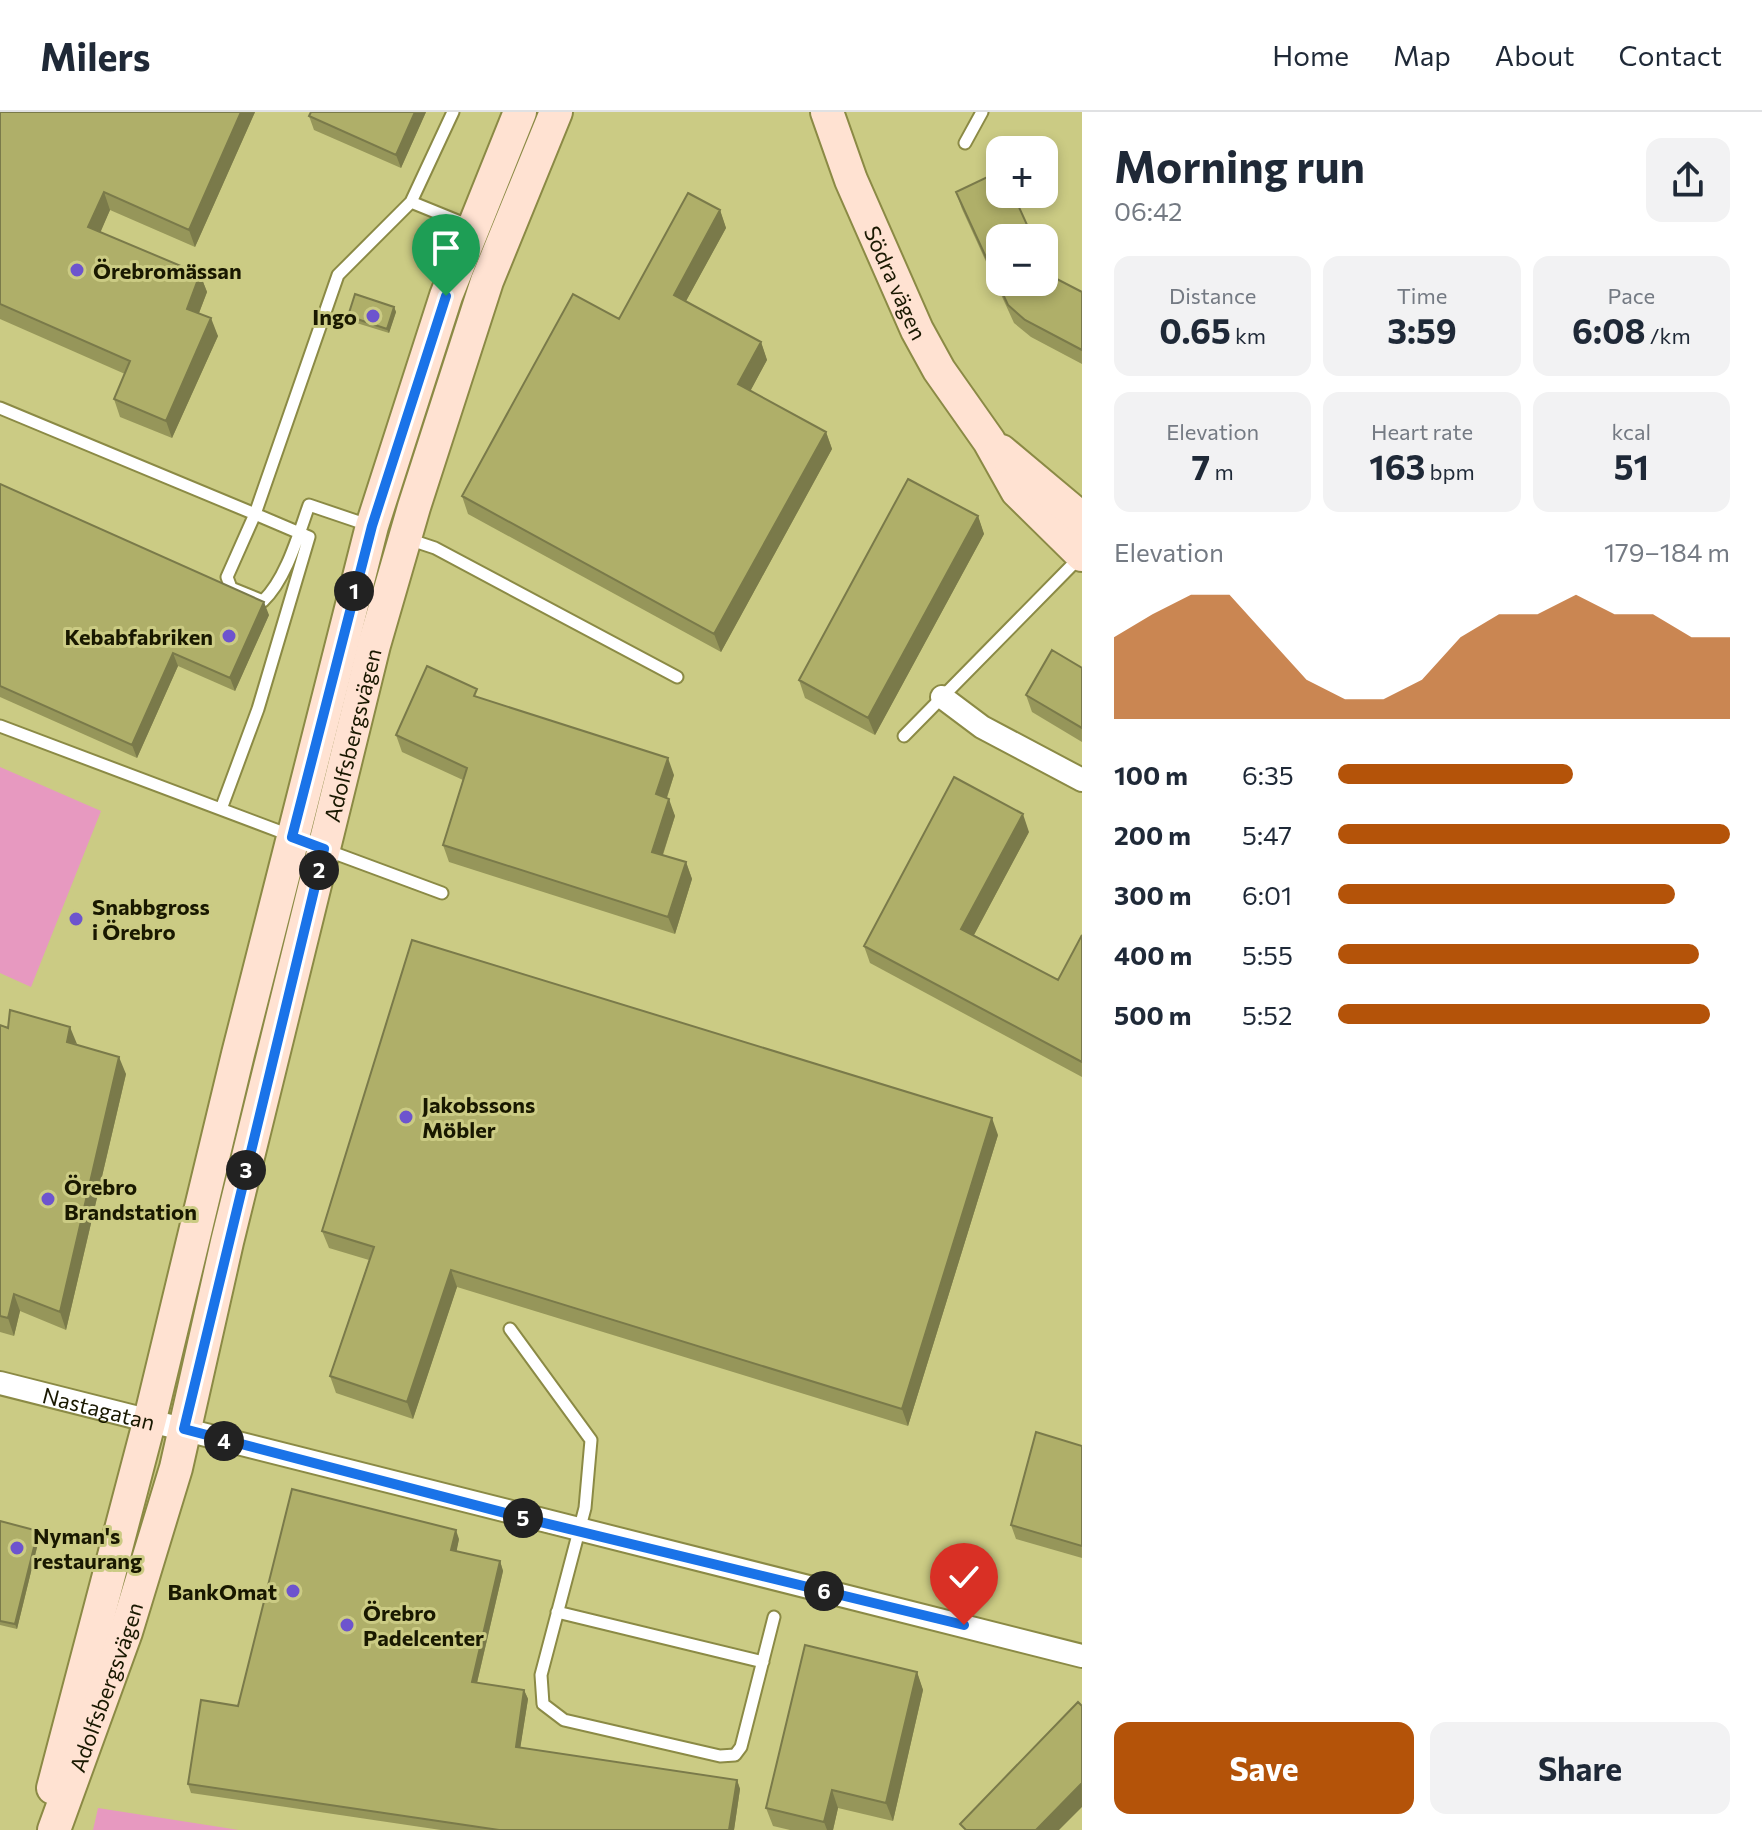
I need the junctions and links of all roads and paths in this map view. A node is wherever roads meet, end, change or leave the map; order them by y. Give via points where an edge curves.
1 (453, 112) edge
2 (520, 112) edge
3 (556, 112) edge
4 (827, 112) edge
5 (982, 112) edge
6 (965, 143) dead end
7 (411, 202) junction
8 (473, 227) junction
9 (503, 240) junction
10 (0, 408) edge
11 (989, 441) junction
12 (1068, 495) edge
13 (255, 514) junction
14 (1082, 519) edge
15 (372, 526) junction
16 (299, 534) junction
17 (405, 538) junction
18 (1082, 554) edge
19 (677, 677) dead end
20 (942, 697) junction
21 (0, 726) edge
22 (904, 736) dead end
23 (1082, 780) edge
24 (221, 809) junction
25 (292, 837) junction
26 (324, 849) junction
27 (442, 893) dead end
28 (510, 1329) dead end
29 (0, 1383) edge
30 (150, 1419) junction
31 (184, 1429) junction
32 (580, 1532) junction
33 (557, 1612) junction
34 (774, 1617) dead end
35 (1082, 1656) edge
36 (763, 1662) junction
37 (44, 1830) edge
38 (54, 1830) edge

1 - 7 lane
2 - 8 main road, Adolfsbergsvägen
3 - 9 main road, Adolfsbergsvägen
4 - 11 main road, Södra vägen via 917,330
5 - 6 lane
7 - 8 lane
7 - 13 lane via 338,275
8 - 9 main road
8 - 15 main road, Adolfsbergsvägen
9 - 17 main road, Adolfsbergsvägen
10 - 13 lane
11 - 12 main road, Södra vägen
11 - 18 main road, Södra vägen via 1017,491
12 - 14 main road, Södra vägen
13 - 16 lane
13 - 16 lane via 227,577 231,588 263,601
15 - 16 lane via 309,505
15 - 17 main road
15 - 25 main road, Adolfsbergsvägen
16 - 24 lane via 309,537 258,709
17 - 19 lane via 435,548
17 - 26 main road, Adolfsbergsvägen
18 - 20 lane
20 - 22 lane
20 - 23 street via 982,727
21 - 24 lane
24 - 25 lane
25 - 26 main road
25 - 30 main road, Adolfsbergsvägen
26 - 27 lane
26 - 31 main road, Adolfsbergsvägen
28 - 32 lane via 591,1440
29 - 30 street, Nastagatan
30 - 31 street, Nastagatan
30 - 37 main road, Adolfsbergsvägen
31 - 32 street, Nastagatan
31 - 38 main road, Adolfsbergsvägen via 126,1632
32 - 33 lane
32 - 35 street, Nastagatan
33 - 36 lane
33 - 36 lane via 540,1692 543,1704 564,1720 735,1755
34 - 36 lane

